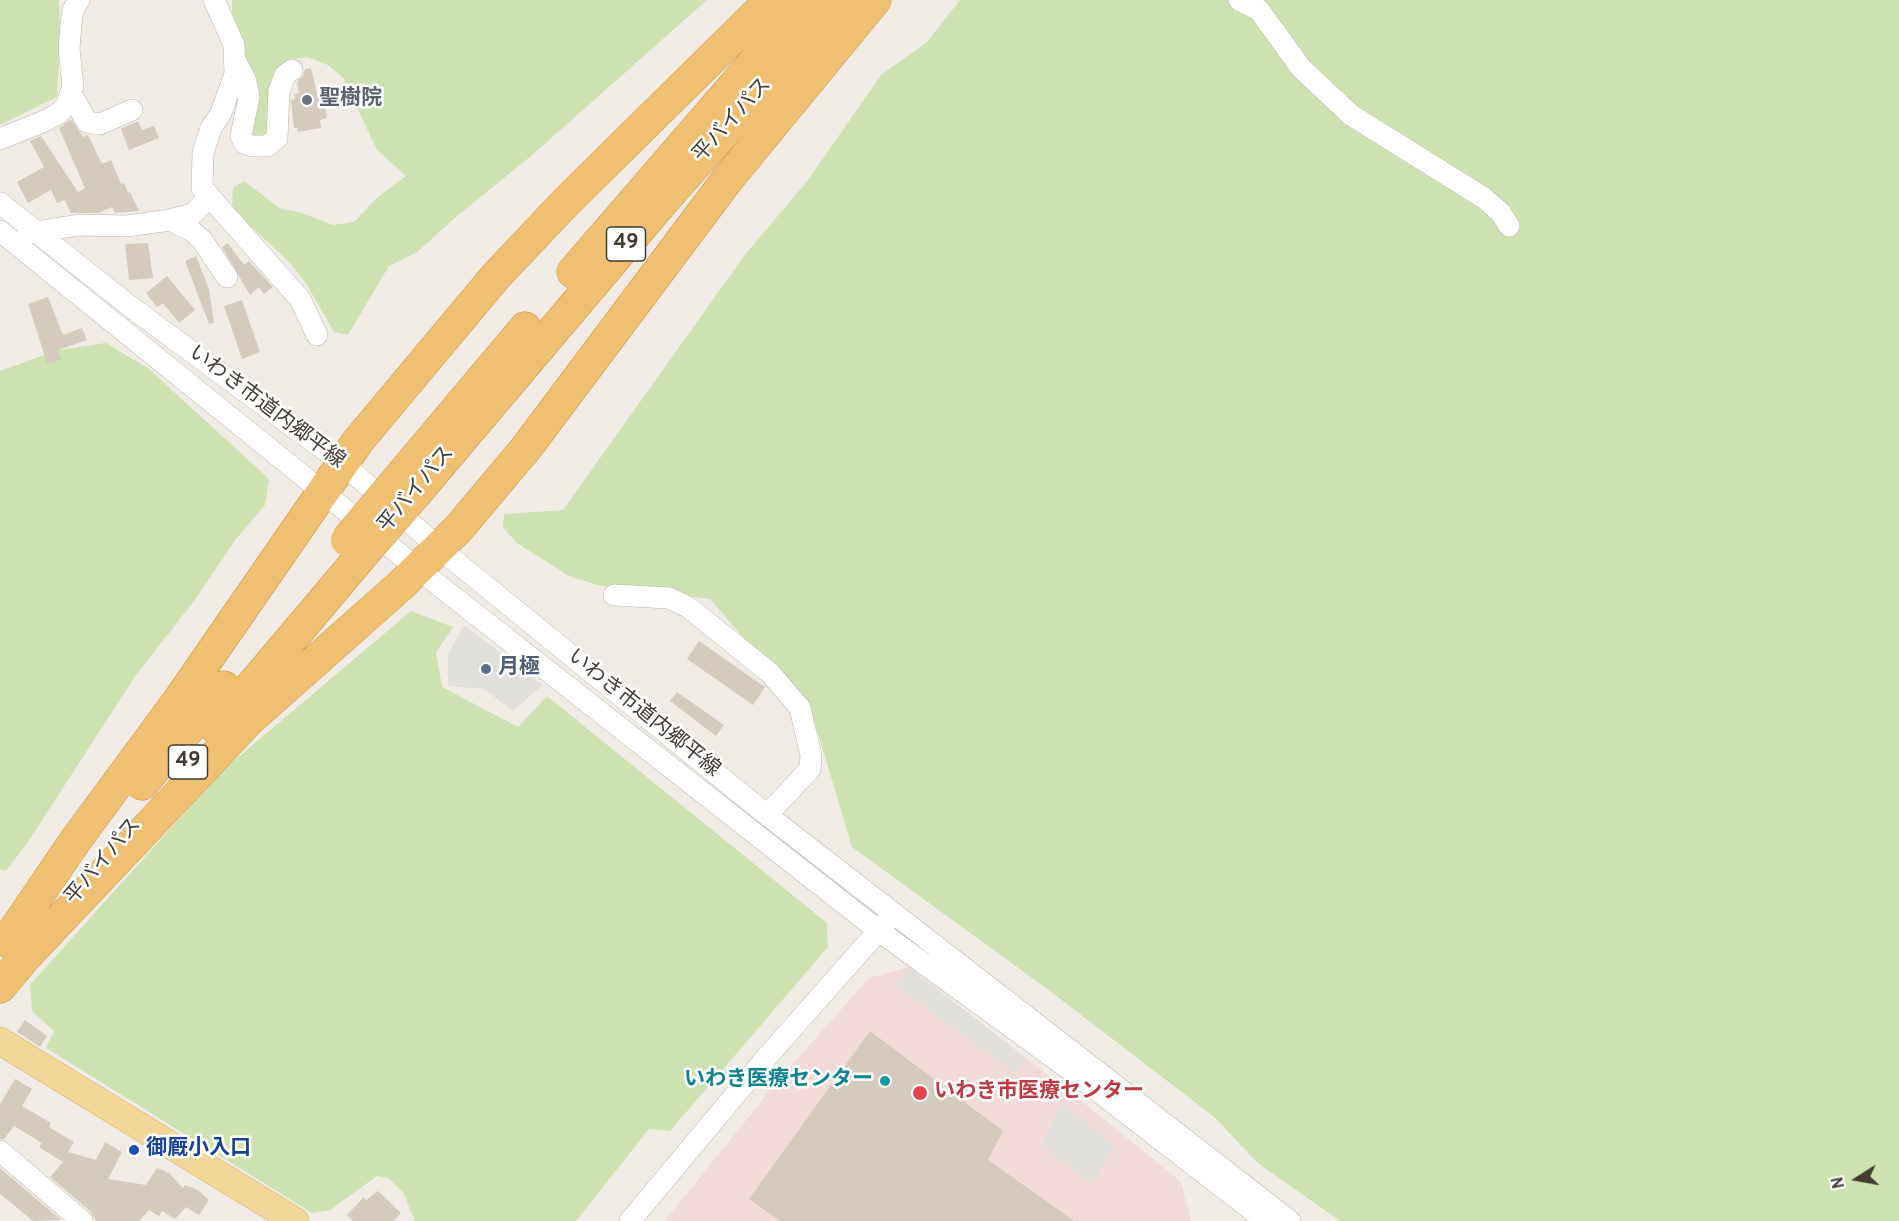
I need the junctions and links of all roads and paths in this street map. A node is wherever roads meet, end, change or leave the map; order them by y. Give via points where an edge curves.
1 (79, 0) edge
2 (771, 0) edge
3 (808, 0) edge
4 (842, 0) edge
5 (874, 0) edge
6 (1239, 0) edge
7 (220, 5) edge
8 (235, 61) junction
9 (291, 70) dead end
10 (71, 94) junction
11 (132, 110) dead end
12 (0, 139) edge
13 (208, 198) junction
14 (0, 203) edge
15 (170, 220) junction
16 (1509, 226) dead end
17 (38, 232) junction
18 (1, 235) edge
19 (227, 277) dead end
20 (317, 335) dead end
21 (342, 463) junction
22 (407, 486) junction
23 (322, 491) junction
24 (428, 559) junction
25 (614, 595) dead end
26 (767, 815) junction
27 (893, 914) junction
28 (879, 931) junction
29 (10, 961) edge
30 (0, 1041) edge
31 (0, 1151) edge
32 (289, 1220) edge
33 (82, 1221) edge
34 (630, 1221) edge
35 (1266, 1221) edge
36 (1290, 1221) edge

1 - 10 street via 71,24
2 - 21 highway via 582,185 496,276
3 - 22 highway, 平バイパス / 49
4 - 22 highway, 平バイパス / 49
5 - 24 highway via 727,180 527,447
6 - 16 street via 1259,9 1301,68 1351,115 1484,198
7 - 8 street via 234,45
8 - 9 street via 246,81 249,97 241,136 244,143 252,146 267,146 277,138 279,91
8 - 13 street via 233,83 203,153 202,188
10 - 11 street via 87,122 100,124
10 - 12 street via 59,113
13 - 15 street via 193,214
13 - 20 street via 300,299
14 - 17 street, いわき市道内郷平線
15 - 17 street via 128,226 79,225
15 - 19 street via 202,240
17 - 18 street
17 - 21 street, いわき市道内郷平線 via 131,307
18 - 23 street, いわき市道内郷平線
21 - 23 highway
21 - 24 street, いわき市道内郷平線
22 - 29 highway, 平バイパス / 49, bridge
23 - 24 street, いわき市道内郷平線
23 - 29 highway via 179,700 75,841
24 - 26 street, いわき市道内郷平線
24 - 28 street, いわき市道内郷平線
24 - 29 highway via 249,720
25 - 26 street via 669,598 688,607 770,673 800,708 811,755 810,769
26 - 27 street, いわき市道内郷平線
27 - 28 street
27 - 36 street, いわき市道内郷平線
28 - 34 street via 766,1058
28 - 35 street, いわき市道内郷平線 via 1069,1069
30 - 32 main road
31 - 33 street

